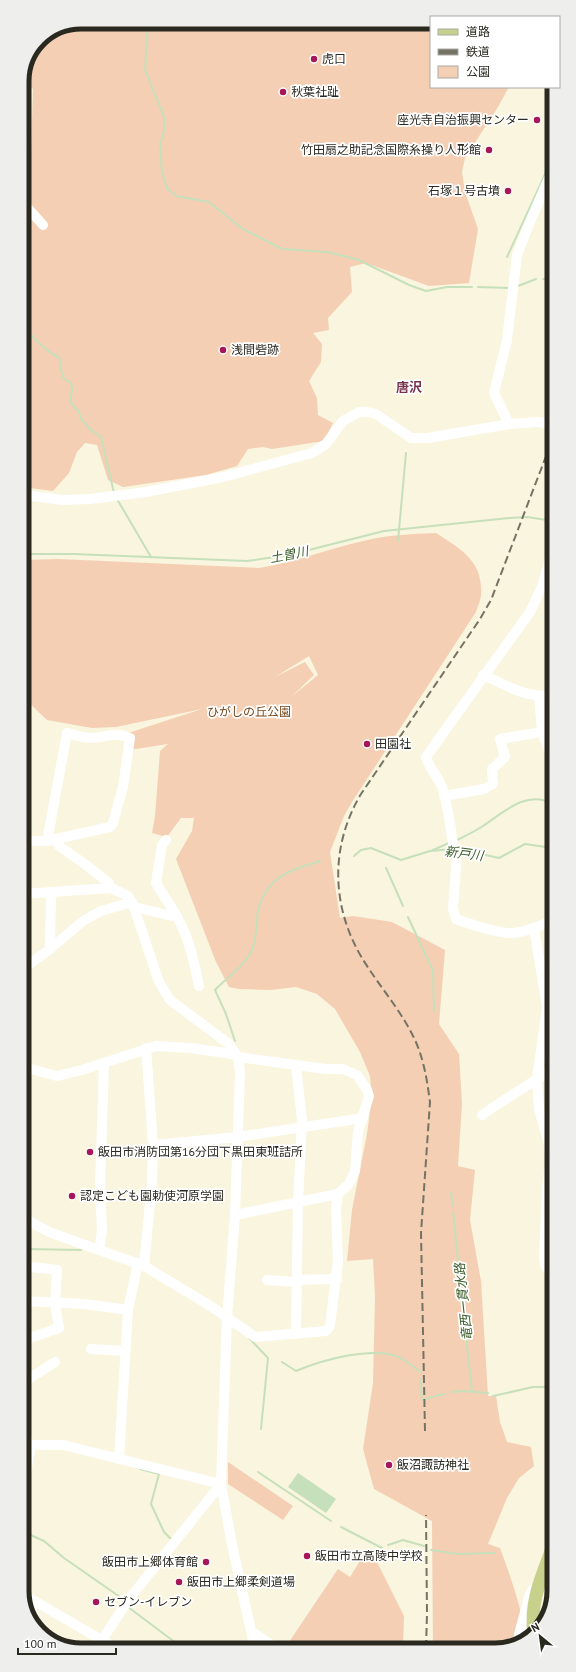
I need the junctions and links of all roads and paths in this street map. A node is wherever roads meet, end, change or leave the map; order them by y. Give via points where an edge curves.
1 (547, 183) edge
2 (29, 209) edge
3 (43, 225) dead end
4 (547, 423) edge
5 (509, 424) junction
6 (29, 496) edge
7 (547, 586) edge
8 (483, 675) junction
9 (547, 695) edge
10 (539, 696) junction
11 (542, 732) junction
12 (547, 745) edge
13 (444, 796) junction
14 (51, 840) junction
15 (166, 840) dead end
16 (29, 841) edge
17 (111, 888) junction
18 (51, 892) junction
19 (29, 894) edge
20 (133, 905) junction
21 (176, 915) junction
22 (547, 923) edge
23 (534, 928) junction
24 (50, 949) junction
25 (29, 965) edge
26 (199, 986) dead end
27 (146, 1048) junction
28 (237, 1056) junction
29 (104, 1063) junction
30 (296, 1064) junction
31 (29, 1069) edge
32 (547, 1073) edge
33 (537, 1079) junction
34 (482, 1115) dead end
35 (363, 1118) junction
36 (302, 1127) junction
37 (237, 1137) junction
38 (547, 1138) edge
39 (152, 1145) junction
40 (547, 1188) edge
41 (338, 1194) junction
42 (298, 1202) junction
43 (235, 1215) junction
44 (29, 1221) edge
45 (99, 1250) junction
46 (141, 1265) junction
47 (29, 1267) edge
48 (547, 1268) edge
49 (336, 1279) junction
50 (267, 1280) dead end
51 (296, 1281) junction
52 (29, 1301) edge
53 (55, 1304) junction
54 (128, 1310) junction
55 (227, 1317) junction
56 (296, 1334) junction
57 (29, 1338) edge
58 (91, 1350) dead end
59 (125, 1351) junction
60 (55, 1362) dead end
61 (29, 1379) edge
62 (29, 1441) edge
63 (119, 1459) junction
64 (221, 1484) junction
65 (547, 1568) edge
66 (538, 1588) junction
67 (29, 1598) edge
68 (533, 1616) edge
69 (252, 1632) junction
70 (519, 1638) edge
71 (102, 1640) junction
72 (107, 1643) edge
73 (254, 1643) edge
74 (269, 1643) edge

1 - 5 street via 517,255 506,340 494,393
2 - 3 street
4 - 5 street
5 - 6 street via 428,438 411,438 376,414 359,412 343,421 326,444 312,453 223,477 146,492 90,499 63,500
7 - 8 street
8 - 10 street via 530,695
8 - 13 street via 426,757 427,763 437,775
9 - 10 street
10 - 11 street
11 - 12 street
11 - 13 street via 500,738 505,757 492,769 493,784 484,789
13 - 23 street via 456,849 453,909 456,919 513,933
14 - 14 street via 67,733 94,738 107,735 130,738 123,787 110,827
14 - 16 street
14 - 17 street via 82,862
15 - 21 street via 162,845 156,883
17 - 18 street
17 - 20 street via 128,896
18 - 19 street
18 - 24 street
20 - 21 street
20 - 24 street via 100,912 83,921
20 - 28 street via 159,982 170,1000 228,1044
21 - 26 street via 189,944
22 - 23 street
23 - 33 street via 547,1007
24 - 25 street
27 - 28 street via 190,1048
27 - 29 street
27 - 39 street
28 - 30 street
28 - 37 street via 240,1072
29 - 31 street via 56,1076
29 - 45 street via 100,1186 102,1231
30 - 35 street via 343,1069 357,1075 369,1096
30 - 36 street
32 - 33 street
33 - 34 street
33 - 38 street via 539,1109
35 - 36 street
35 - 41 street via 358,1132 355,1171 348,1184
36 - 37 street
36 - 42 street
37 - 39 street
37 - 43 street
39 - 46 street via 152,1182
40 - 48 street via 544,1257
41 - 42 street
41 - 49 street
42 - 43 street
42 - 51 street
43 - 55 street
44 - 45 street via 49,1232
45 - 46 street
46 - 54 street
46 - 55 street
47 - 53 street via 57,1270
49 - 51 street
49 - 56 street via 330,1326 326,1331
50 - 51 street
51 - 56 street
52 - 53 street
53 - 54 street via 85,1304
53 - 57 street via 60,1328
54 - 59 street
55 - 56 street via 255,1337
55 - 64 street
58 - 59 street
59 - 63 street
60 - 61 street
62 - 63 street via 63,1445
63 - 64 street
64 - 69 street
64 - 71 street via 129,1599
65 - 66 main road
66 - 68 main road
66 - 70 street via 533,1589 530,1594
67 - 71 street
69 - 73 street
69 - 74 street
71 - 72 street

